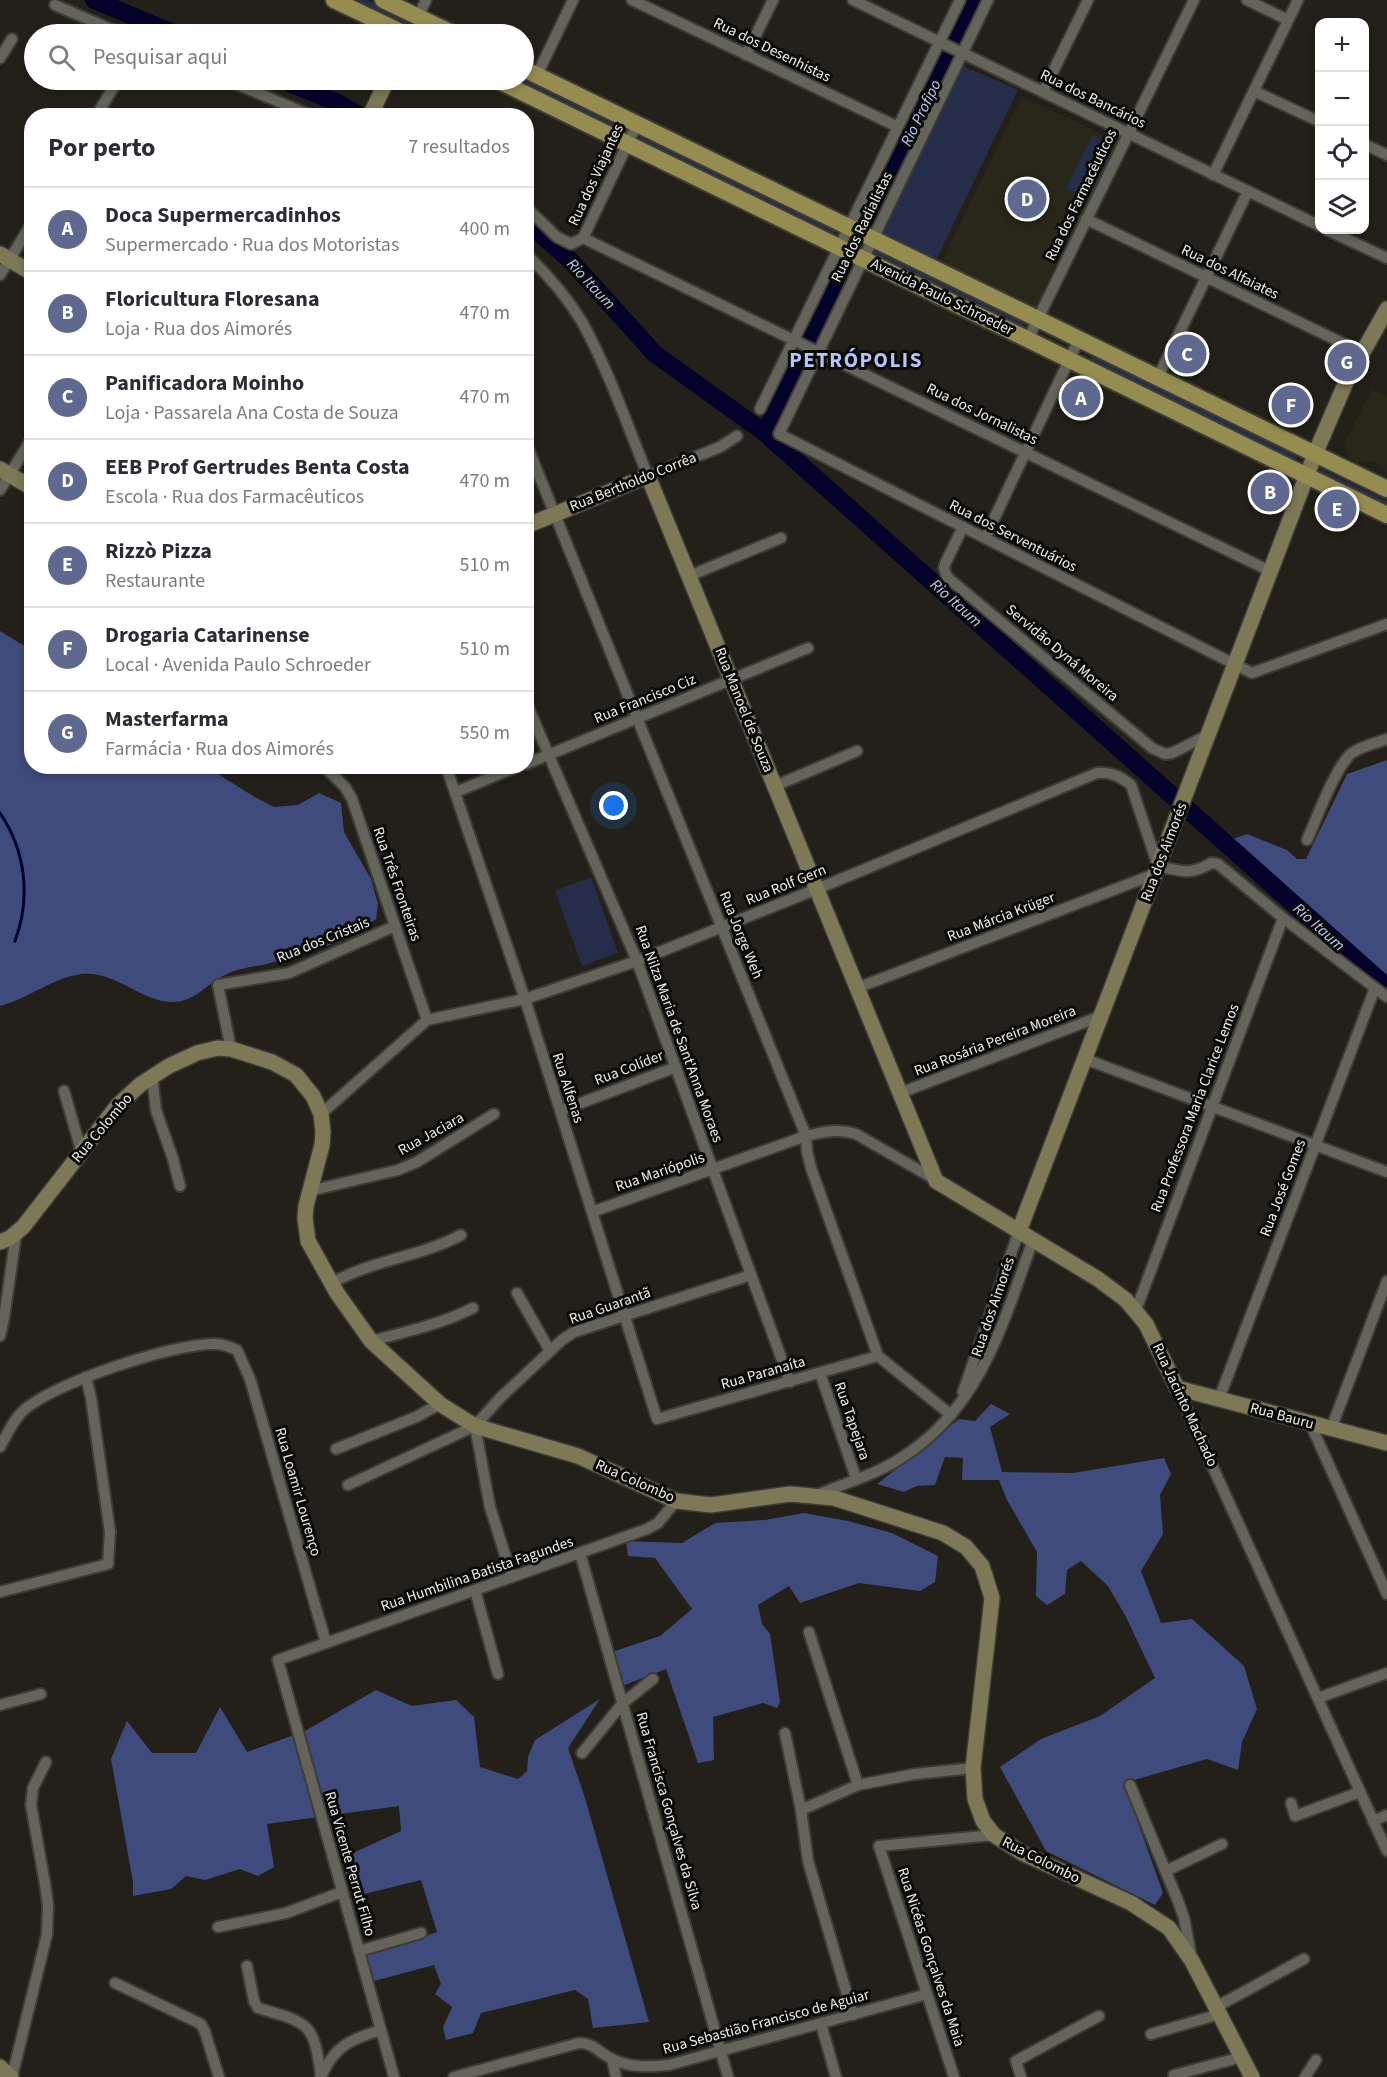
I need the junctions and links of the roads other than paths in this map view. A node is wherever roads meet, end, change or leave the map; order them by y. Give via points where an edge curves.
1 (334, 0) edge
2 (383, 0) edge
3 (426, 0) edge
4 (573, 0) edge
5 (632, 0) edge
6 (773, 0) edge
7 (855, 0) edge
8 (960, 0) edge
9 (988, 0) edge
10 (1088, 0) edge
11 (1194, 0) edge
12 (1247, 0) edge
13 (1298, 0) edge
14 (55, 6) dead end
15 (418, 17) junction
16 (1288, 20) junction
17 (98, 24) edge
18 (386, 24) edge
19 (413, 24) edge
20 (433, 24) edge
21 (12, 39) dead end
22 (940, 41) junction
23 (963, 52) junction
24 (746, 55) junction
25 (0, 58) edge
26 (534, 65) edge
27 (534, 74) edge
28 (112, 90) edge
29 (251, 90) edge
30 (383, 90) edge
31 (518, 90) edge
32 (1254, 91) junction
33 (1043, 92) junction
34 (101, 108) edge
35 (293, 108) edge
36 (376, 108) edge
37 (1315, 120) edge
38 (637, 124) junction
39 (898, 128) junction
40 (1128, 134) junction
41 (628, 143) junction
42 (1369, 146) edge
43 (1387, 155) edge
44 (1213, 175) junction
45 (1248, 191) junction
46 (534, 215) edge
47 (1086, 219) junction
48 (1315, 224) edge
49 (849, 227) junction
50 (24, 232) edge
51 (1336, 234) edge
52 (583, 238) junction
53 (873, 239) junction
54 (840, 247) junction
55 (5, 257) edge
56 (1387, 258) edge
57 (863, 259) junction
58 (534, 262) edge
59 (24, 268) edge
60 (0, 275) edge
61 (1207, 277) junction
62 (1387, 309) edge
63 (1038, 319) junction
64 (1028, 339) junction
65 (1079, 339) junction
66 (794, 340) junction
67 (818, 352) junction
68 (1361, 352) junction
69 (1070, 359) junction
70 (1158, 377) junction
71 (760, 409) dead end
72 (779, 434) joint
73 (737, 436) dead end
74 (24, 448) edge
75 (1025, 452) junction
76 (1315, 454) junction
77 (534, 463) edge
78 (5, 472) edge
79 (1307, 475) junction
80 (648, 476) junction
81 (24, 483) edge
82 (1387, 489) edge
83 (0, 490) edge
84 (555, 514) junction
85 (1387, 514) edge
86 (534, 523) edge
87 (963, 527) junction
88 (782, 538) dead end
89 (985, 538) junction
90 (1270, 571) junction
91 (689, 576) junction
92 (1387, 624) edge
93 (808, 648) dead end
94 (1235, 664) junction
95 (732, 680) junction
96 (638, 718) junction
97 (534, 720) edge
98 (1208, 735) junction
99 (1387, 739) edge
100 (857, 751) dead end
101 (549, 754) junction
102 (534, 761) edge
103 (332, 774) edge
104 (449, 774) edge
105 (500, 774) edge
106 (775, 786) junction
107 (456, 792) junction
108 (1307, 840) dead end
109 (1157, 870) junction
110 (817, 890) junction
111 (1283, 918) junction
112 (395, 926) junction
113 (722, 927) junction
114 (637, 961) junction
115 (857, 988) junction
116 (1375, 988) junction
117 (1387, 997) edge
118 (525, 999) junction
119 (1101, 1016) junction
120 (427, 1020) junction
121 (231, 1049) junction
122 (1085, 1059) junction
123 (676, 1067) junction
124 (152, 1076) junction
125 (64, 1091) dead end
126 (900, 1093) junction
127 (1212, 1107) junction
128 (560, 1111) junction
129 (321, 1114) junction
130 (494, 1114) dead end
131 (806, 1136) junction
132 (1316, 1145) junction
133 (81, 1150) junction
134 (713, 1170) junction
135 (1387, 1172) edge
136 (936, 1181) junction
137 (180, 1186) dead end
138 (309, 1191) junction
139 (592, 1212) junction
140 (1019, 1231) junction
141 (16, 1234) junction
142 (460, 1235) dead end
143 (1034, 1240) junction
144 (0, 1242) edge
145 (751, 1275) junction
146 (1387, 1281) edge
147 (332, 1283) junction
148 (517, 1293) dead end
149 (473, 1308) dead end
150 (1136, 1310) junction
151 (624, 1316) junction
152 (0, 1336) edge
153 (371, 1341) junction
154 (550, 1351) junction
155 (878, 1356) junction
156 (820, 1372) junction
157 (86, 1377) junction
158 (790, 1382) junction
159 (1177, 1388) junction
160 (1219, 1399) junction
161 (959, 1403) junction
162 (440, 1404) junction
163 (951, 1415) junction
164 (657, 1419) joint
165 (1310, 1423) junction
166 (475, 1426) junction
167 (1331, 1429) junction
168 (1387, 1443) edge
169 (0, 1447) edge
170 (336, 1449) dead end
171 (856, 1478) junction
172 (348, 1485) dead end
173 (817, 1495) junction
174 (676, 1501) junction
175 (580, 1553) junction
176 (512, 1577) junction
177 (475, 1590) junction
178 (0, 1592) edge
179 (1387, 1594) edge
180 (809, 1632) dead end
181 (326, 1643) junction
182 (278, 1660) joint
183 (1387, 1673) edge
184 (498, 1674) dead end
185 (654, 1679) dead end
186 (41, 1694) dead end
187 (1318, 1698) junction
188 (623, 1703) junction
189 (0, 1705) edge
190 (785, 1733) dead end
191 (582, 1753) dead end
192 (46, 1762) dead end
193 (973, 1768) junction
194 (858, 1785) junction
195 (1130, 1785) dead end
196 (1360, 1792) junction
197 (1291, 1803) dead end
198 (801, 1810) junction
199 (1387, 1815) edge
200 (1373, 1821) junction
201 (994, 1835) junction
202 (1222, 1844) dead end
203 (1387, 1851) edge
204 (1166, 1871) junction
205 (342, 1892) junction
206 (218, 1927) dead end
207 (421, 1933) dead end
208 (359, 1951) junction
209 (1304, 1959) dead end
210 (1192, 1961) junction
211 (247, 1966) dead end
212 (115, 1983) dead end
213 (927, 1994) junction
214 (1218, 2011) junction
215 (853, 2015) junction
216 (1099, 2016) dead end
217 (821, 2024) junction
218 (381, 2030) junction
219 (1151, 2034) dead end
220 (721, 2052) junction
221 (1242, 2057) junction
222 (612, 2059) junction
223 (1316, 2060) dead end
224 (0, 2067) edge
225 (1174, 2075) dead end
226 (12, 2077) edge
227 (219, 2077) edge
228 (321, 2077) edge
229 (394, 2077) edge
230 (454, 2077) edge
231 (616, 2077) edge
232 (728, 2077) edge
233 (836, 2077) edge
234 (954, 2077) edge
235 (1021, 2077) edge
236 (1252, 2077) edge
237 (1305, 2077) edge

1 - 18 main road
2 - 15 main road
3 - 15 street
4 - 26 street
5 - 24 street, Rua dos Desenhistas
6 - 24 street
7 - 22 street, Rua dos Bancários
8 - 22 street, Rua dos Radialistas
9 - 23 street, Rua dos Radialistas
10 - 33 street
11 - 40 street, Rua dos Farmacêuticos
12 - 16 street
13 - 16 street
14 - 17 street
15 - 19 street
15 - 20 main road
16 - 32 street
21 - 25 street
22 - 23 street, Rua dos Bancários
22 - 39 street, Rua dos Radialistas
23 - 33 street, Rua dos Bancários
23 - 53 street, Rua dos Radialistas
24 - 39 street, Rua dos Desenhistas
27 - 38 main road, Avenida Paulo Schroeder
28 - 34 street
29 - 35 street
30 - 36 street
31 - 41 main road, Avenida Paulo Schroeder
32 - 37 street
32 - 44 street
33 - 40 street, Rua dos Bancários
38 - 41 street, Rua dos Viajantes
38 - 49 main road, Avenida Paulo Schroeder
39 - 49 street, Rua dos Radialistas
40 - 44 street, Rua dos Bancários
40 - 47 street, Rua dos Farmacêuticos
41 - 52 street, Rua dos Viajantes
41 - 54 main road, Avenida Paulo Schroeder
42 - 43 street
44 - 45 street, Rua dos Bancários
45 - 48 street, Rua dos Bancários
45 - 61 street
46 - 52 street via 562,241 571,244
47 - 61 street, Rua dos Alfaiates
47 - 63 street, Rua dos Farmacêuticos
49 - 53 main road, Avenida Paulo Schroeder
49 - 54 street, Rua dos Radialistas
50 - 55 street
51 - 56 street
52 - 66 street, Rua dos Jornalistas
53 - 57 street, Rua dos Radialistas
53 - 63 main road, Avenida Paulo Schroeder
54 - 57 main road, Avenida Paulo Schroeder
54 - 66 street, Rua dos Radialistas
55 - 59 street
55 - 60 street
57 - 64 main road, Avenida Paulo Schroeder
57 - 67 street, Rua dos Radialistas
58 - 80 street, Rua Manoel de Souza via 582,323
61 - 68 street, Rua dos Alfaiates
61 - 70 street
62 - 68 street, Rua dos Aimorés
63 - 64 street, Rua dos Farmacêuticos
63 - 65 main road, Avenida Paulo Schroeder
64 - 69 main road, Avenida Paulo Schroeder
65 - 69 street
65 - 70 main road, Avenida Paulo Schroeder
66 - 67 street, Rua dos Jornalistas
66 - 71 street, Rua dos Radialistas
67 - 72 street, Rua dos Radialistas
67 - 75 street, Rua dos Jornalistas
68 - 76 street, Rua dos Aimorés
69 - 75 street
69 - 79 main road, Avenida Paulo Schroeder
70 - 76 main road, Avenida Paulo Schroeder
72 - 87 street, Rua dos Serventuários
73 - 80 street, Rua Bertholdo Corrêa via 720,447
74 - 78 street
75 - 89 street
75 - 90 street, Rua dos Jornalistas
76 - 79 street, Rua dos Aimorés
76 - 82 main road, Avenida Paulo Schroeder
77 - 84 street, Rua Jorge Weh
78 - 81 street
78 - 83 street
79 - 85 main road, Avenida Paulo Schroeder
79 - 90 street, Rua dos Aimorés
80 - 84 street, Rua Bertholdo Corrêa
80 - 91 street, Rua Manoel de Souza
84 - 86 street, Rua Bertholdo Corrêa
84 - 96 street, Rua Jorge Weh
87 - 89 street, Rua dos Serventuários
87 - 98 street, Servidão Dyná Moreira via 945,564 947,577 1152,748 1172,753
88 - 91 street
89 - 94 street, Rua dos Serventuários
90 - 94 street, Rua dos Aimorés
91 - 95 street, Rua Manoel de Souza
92 - 94 street, Rua dos Serventuários via 1252,673
93 - 95 street, Rua Francisco Ciz
94 - 98 street, Rua dos Aimorés
95 - 96 street, Rua Francisco Ciz
95 - 106 street, Rua Manoel de Souza
96 - 101 street, Rua Francisco Ciz
96 - 113 street, Rua Jorge Weh
97 - 101 street, Rua Nilza Maria de Sant'Anna Moraes
98 - 109 street, Rua dos Aimorés
99 - 108 street via 1360,748 1345,760
100 - 106 street
101 - 102 street, Rua Francisco Ciz
101 - 114 street, Rua Nilza Maria de Sant'Anna Moraes
103 - 112 street, Rua Três Fronteiras via 352,799
104 - 107 street, Rua Alfenas
105 - 107 street
106 - 110 street, Rua Manoel de Souza
107 - 118 street, Rua Alfenas
109 - 110 street, Rua Rolf Gern via 1131,784 1107,772
109 - 111 street via 1192,872 1211,863 1218,864
109 - 115 street, Rua Márcia Krüger
109 - 119 street, Rua dos Aimorés
110 - 113 street, Rua Rolf Gern
110 - 115 street, Rua Manoel de Souza
111 - 116 street
111 - 127 street, Rua Professora Maria Clarice Lemos
112 - 120 street, Rua Três Fronteiras
112 - 121 street, Rua dos Cristais via 289,973 218,985
113 - 114 street, Rua Rolf Gern
113 - 131 street, Rua Jorge Weh
114 - 118 street, Rua Rolf Gern
114 - 123 street, Rua Nilza Maria de Sant'Anna Moraes
115 - 126 street, Rua Manoel de Souza
116 - 117 street
116 - 132 street, Rua José Gomes
118 - 120 street, Rua Rolf Gern
118 - 128 street, Rua Alfenas
119 - 122 street, Rua dos Aimorés
119 - 126 street, Rua Rosária Pereira Moreira
120 - 129 street, Rua Rolf Gern
121 - 124 street, Rua Colombo via 197,1053
121 - 129 street, Rua Colombo via 272,1062 296,1075
122 - 127 street
122 - 140 street, Rua dos Aimorés
123 - 128 street, Rua Colíder
123 - 134 street, Rua Nilza Maria de Sant'Anna Moraes
124 - 133 street, Rua Colombo via 118,1105
124 - 137 street via 156,1110
125 - 133 street
126 - 136 street, Rua Manoel de Souza
127 - 132 street
127 - 150 street, Rua Professora Maria Clarice Lemos
128 - 139 street, Rua Alfenas
129 - 138 street, Rua Colombo via 322,1144
130 - 138 street, Rua Jaciara via 398,1170
131 - 134 street, Rua Mariópolis
131 - 136 street, Rua Jacinto Machado via 834,1129 856,1134
131 - 155 street, Rua Jorge Weh via 814,1177
132 - 135 street
132 - 160 street, Rua José Gomes
133 - 141 street, Rua Colombo
134 - 139 street, Rua Mariópolis
134 - 145 street, Rua Nilza Maria de Sant'Anna Moraes
136 - 140 street, Rua Jacinto Machado
138 - 147 street, Rua Colombo via 306,1231 313,1252
139 - 151 street, Rua Alfenas
140 - 143 street, Rua Jacinto Machado
140 - 161 street, Rua dos Aimorés
141 - 144 street, Rua Colombo
141 - 152 street
142 - 147 street
143 - 150 street, Rua Jacinto Machado via 1098,1279
143 - 161 street, Rua dos Aimorés via 986,1364
145 - 151 street, Rua Guarantã
145 - 158 street, Rua Nilza Maria de Sant'Anna Moraes
146 - 167 street
147 - 153 street, Rua Colombo
148 - 154 street
149 - 153 street
150 - 159 street, Rua Jacinto Machado
151 - 154 street, Rua Guarantã via 574,1332
151 - 164 street, Rua Alfenas
153 - 162 street, Rua Colombo
154 - 166 street, Rua Guarantã
155 - 156 street, Rua Paranaíta
155 - 163 street
156 - 158 street, Rua Paranaíta
156 - 171 street, Rua Tapejara
157 - 169 street via 21,1413
157 - 178 street via 110,1532 108,1564
157 - 181 street, Rua Loamir Lourenço via 183,1347 217,1344 237,1350 250,1379
158 - 164 street, Rua Paranaíta
159 - 160 street, Rua Bauru
159 - 187 street, Rua Jacinto Machado
160 - 165 street, Rua Bauru
161 - 163 street, Rua dos Aimorés
162 - 166 street, Rua Colombo
162 - 170 street
163 - 171 street, Rua dos Aimorés via 921,1445 900,1459
165 - 167 street, Rua Bauru
165 - 179 street
166 - 172 street
166 - 174 street, Rua Colombo via 578,1456
166 - 176 street via 490,1507
167 - 168 street, Rua Bauru
171 - 173 street, Rua dos Aimorés
173 - 174 street, Rua Colombo via 790,1494 711,1506
173 - 193 street, Rua Colombo via 943,1533 966,1547 982,1566 990,1587 992,1610
174 - 175 street, Rua Humbilina Batista Fagundes via 658,1523 647,1529
175 - 176 street, Rua Humbilina Batista Fagundes
175 - 188 street, Rua Francisca Gonçalves da Silva
176 - 177 street, Rua Humbilina Batista Fagundes
177 - 181 street, Rua Humbilina Batista Fagundes
177 - 184 street
180 - 194 street
181 - 182 street, Rua Humbilina Batista Fagundes
182 - 205 street, Rua Vicente Perrut Filho
183 - 187 street
185 - 188 street
186 - 189 street
187 - 196 street, Rua Jacinto Machado
188 - 191 street
188 - 220 street, Rua Francisca Gonçalves da Silva
190 - 198 street
192 - 226 street via 33,1788 31,1805 46,1894 47,1934
193 - 194 street
193 - 201 street, Rua Colombo via 978,1810
194 - 198 street
195 - 204 street
196 - 197 street via 1295,1816
196 - 200 street, Rua Jacinto Machado
198 - 215 street via 808,1861
199 - 200 street
200 - 203 street, Rua Jacinto Machado
201 - 210 street, Rua Colombo via 1151,1915 1169,1928
201 - 213 street, Rua Nicéas Gonçalves da Maia via 879,1846
202 - 204 street
204 - 210 street via 1184,1918
205 - 206 street via 286,1913
205 - 208 street, Rua Vicente Perrut Filho
207 - 208 street
208 - 218 street, Rua Vicente Perrut Filho
209 - 214 street
210 - 214 street, Rua Colombo
211 - 228 street via 258,2008 292,2018 314,2039
212 - 227 street via 201,2024
213 - 215 street, Rua Sebastião Francisco de Aguiar
213 - 234 street, Rua Nicéas Gonçalves da Maia
214 - 219 street
214 - 221 street, Rua Colombo
215 - 217 street, Rua Sebastião Francisco de Aguiar
216 - 235 street via 1016,2061
217 - 220 street, Rua Sebastião Francisco de Aguiar
217 - 233 street
218 - 228 street via 345,2043 330,2059
218 - 229 street, Rua Vicente Perrut Filho
220 - 222 street, Rua Sebastião Francisco de Aguiar via 648,2067
220 - 232 street, Rua Francisca Gonçalves da Silva
221 - 225 street
221 - 236 street, Rua Colombo
222 - 230 street, Rua Sebastião Francisco de Aguiar via 588,2043 579,2043
222 - 231 street
223 - 237 street
224 - 226 street

